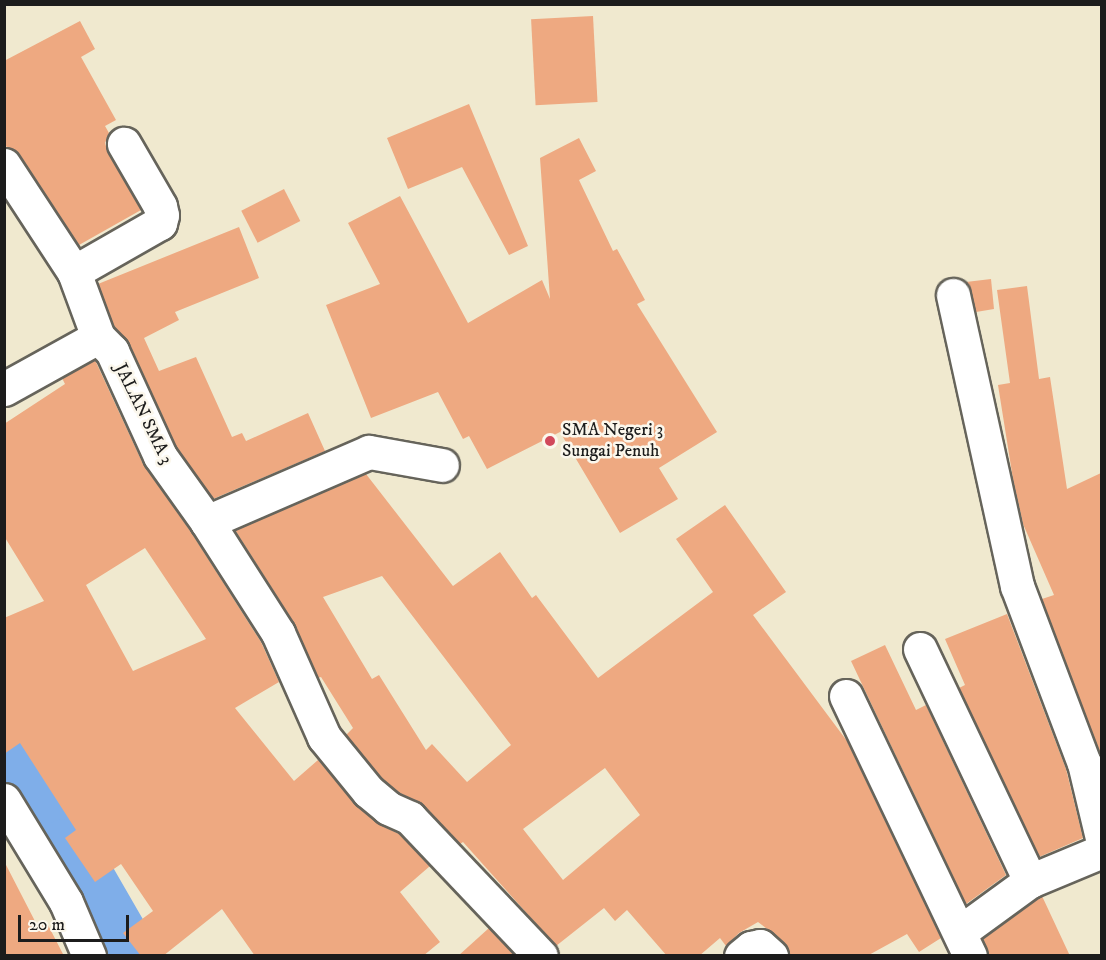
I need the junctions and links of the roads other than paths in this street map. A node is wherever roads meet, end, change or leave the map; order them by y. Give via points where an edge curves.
1 (124, 144) dead end
2 (4, 165) edge
3 (74, 272) junction
4 (953, 295) dead end
5 (98, 337) junction
6 (4, 389) edge
7 (442, 465) dead end
8 (207, 522) junction
9 (920, 648) dead end
10 (846, 696) dead end
11 (4, 800) edge
12 (1101, 838) edge
13 (1101, 851) edge
14 (1030, 881) junction
15 (965, 944) edge
16 (89, 956) edge
17 (541, 956) edge
18 (741, 956) edge
19 (771, 956) edge

1 - 3 street via 160,206 160,223
2 - 3 street, JALAN SMA 3
3 - 5 street, JALAN SMA 3
4 - 12 street via 1017,586 1084,763
5 - 6 street
5 - 8 street, JALAN SMA 3 via 112,351 160,456
7 - 8 street via 369,452
8 - 17 street, JALAN SMA 3 via 278,633 324,737 368,791 388,808 410,818
9 - 14 street
10 - 15 street
11 - 16 street via 66,902
13 - 14 street
14 - 15 street
18 - 19 street via 760,946

